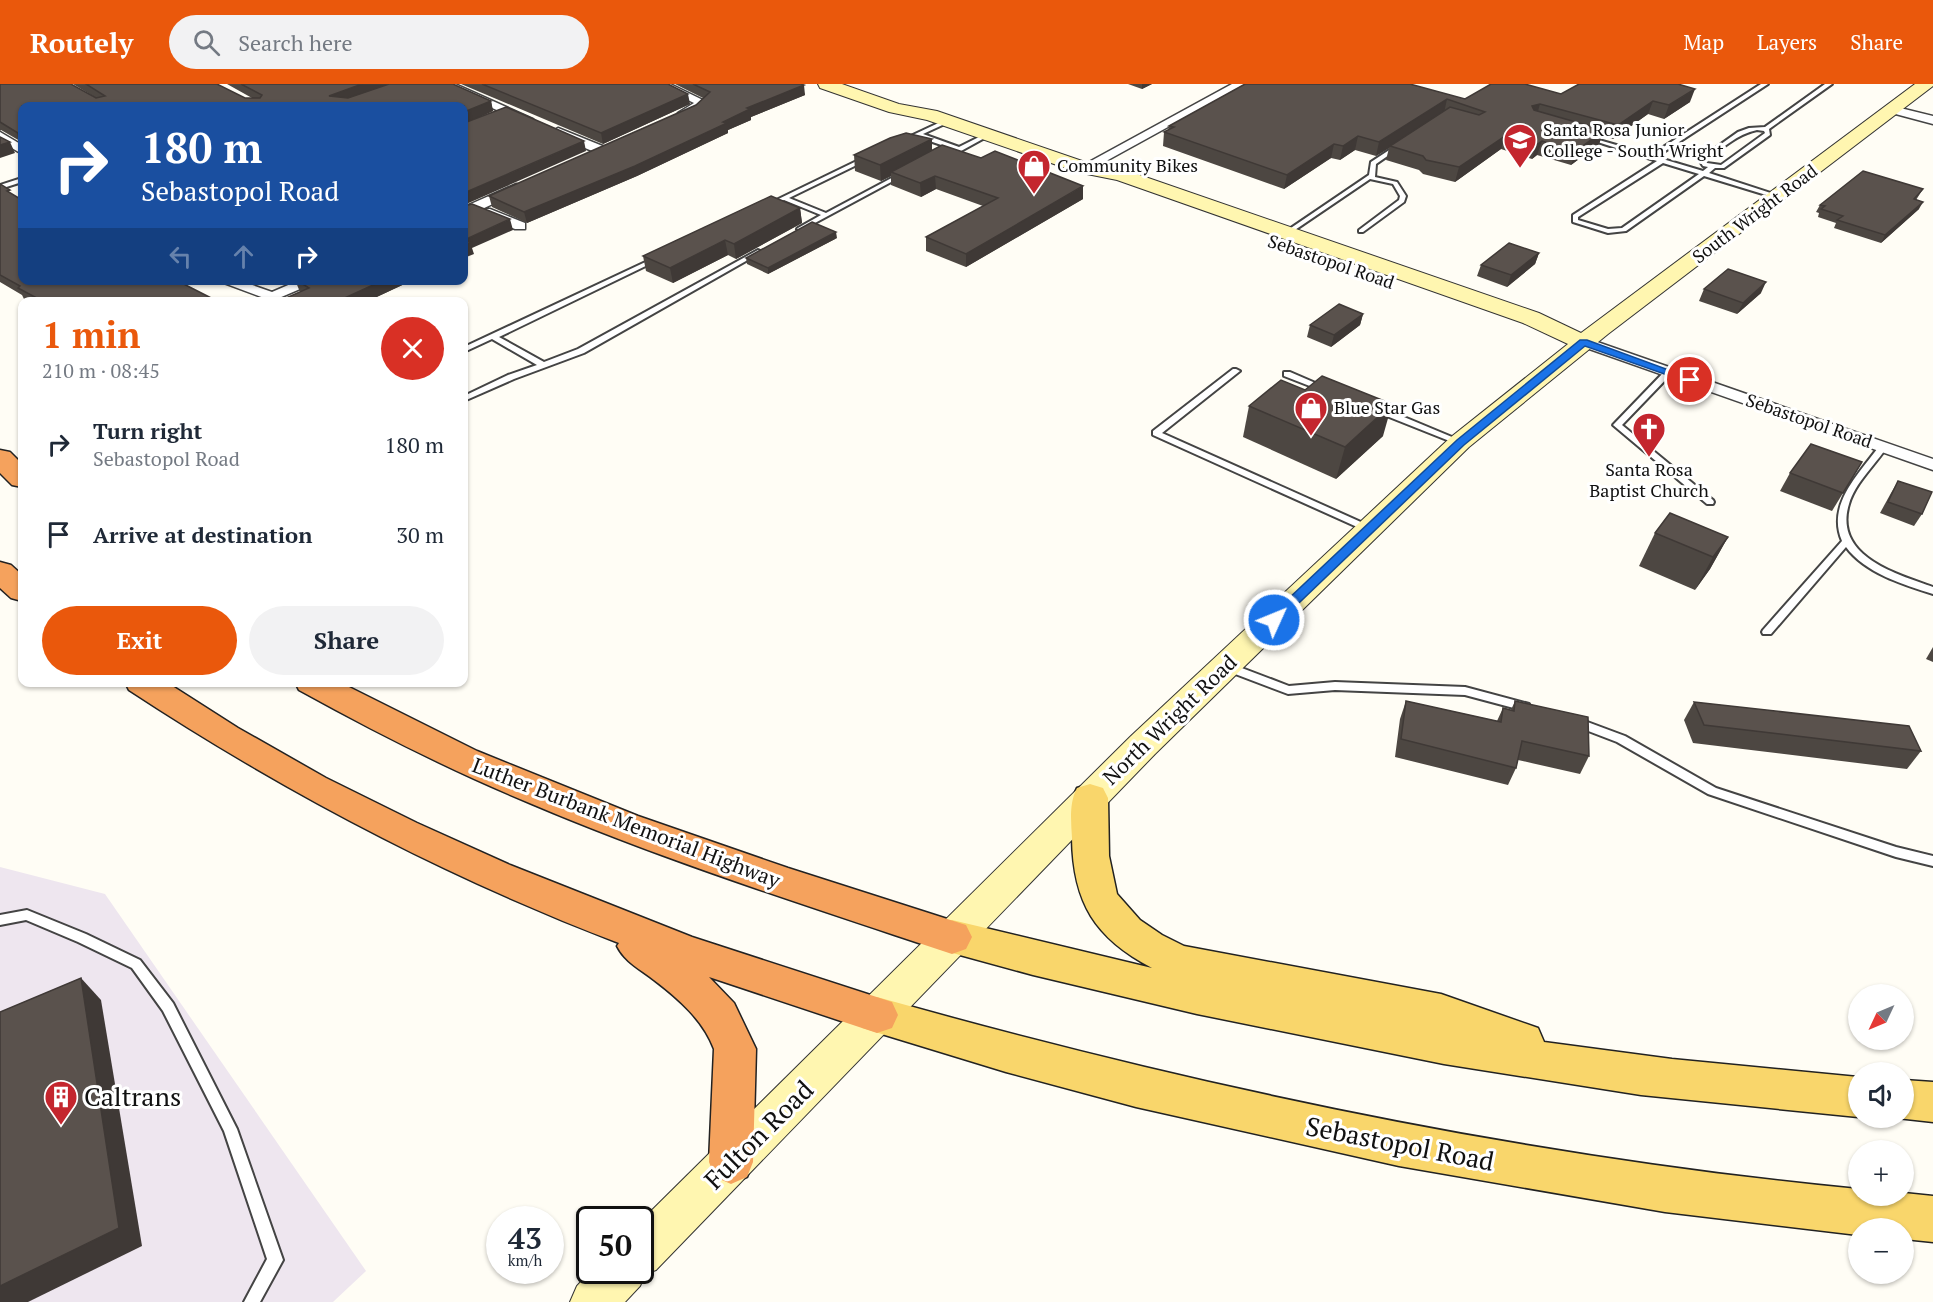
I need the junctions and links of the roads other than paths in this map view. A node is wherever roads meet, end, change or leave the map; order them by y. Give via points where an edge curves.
1 (445, 84) edge
2 (661, 84) edge
3 (826, 84) edge
4 (859, 84) edge
5 (1240, 84) edge
6 (1765, 84) edge
7 (1829, 84) edge
8 (1926, 84) edge
9 (1892, 110) junction
10 (509, 111) junction
11 (495, 117) edge
12 (939, 118) junction
13 (673, 119) edge
14 (1933, 120) edge
15 (1766, 129) junction
16 (1578, 134) edge
17 (917, 135) junction
18 (987, 135) junction
19 (0, 136) edge
20 (1409, 139) edge
21 (897, 144) edge
22 (18, 147) edge
23 (959, 150) junction
24 (876, 154) edge
25 (941, 154) edge
26 (1653, 156) junction
27 (580, 160) edge
28 (1663, 160) junction
29 (1713, 167) junction
30 (1084, 168) junction
31 (909, 171) edge
32 (1704, 173) junction
33 (1372, 177) junction
34 (18, 181) edge
35 (527, 183) edge
36 (0, 187) edge
37 (1778, 197) junction
38 (784, 198) junction
39 (763, 208) edge
40 (469, 209) edge
41 (826, 214) junction
42 (520, 226) edge
43 (1361, 231) dead end
44 (795, 232) edge
45 (1287, 233) junction
46 (765, 249) edge
47 (665, 254) edge
48 (235, 285) edge
49 (302, 285) edge
50 (264, 297) edge
51 (274, 297) edge
52 (492, 336) junction
53 (1584, 342) junction
54 (468, 348) edge
55 (544, 365) junction
56 (1236, 371) dead end
57 (1669, 372) junction
58 (1287, 374) dead end
59 (1329, 391) edge
60 (468, 397) edge
61 (1372, 407) edge
62 (1461, 442) junction
63 (1883, 447) junction
64 (0, 458) edge
65 (1933, 465) edge
66 (18, 475) edge
67 (1710, 502) dead end
68 (1369, 529) junction
69 (1845, 543) junction
70 (0, 572) edge
71 (18, 588) edge
72 (1933, 591) edge
73 (1767, 632) dead end
74 (1226, 666) junction
75 (149, 687) edge
76 (321, 687) edge
77 (1535, 710) edge
78 (1565, 719) edge
79 (1090, 798) junction
80 (1933, 861) edge
81 (596, 918) junction
82 (0, 920) edge
83 (952, 937) junction
84 (877, 1015) junction
85 (1610, 1071) junction
86 (1848, 1096) edge
87 (1914, 1101) edge
88 (1933, 1102) edge
89 (731, 1162) junction
90 (1933, 1219) edge
91 (654, 1240) edge
92 (610, 1284) edge
93 (252, 1302) edge
94 (593, 1302) edge

1 - 10 street
2 - 13 street via 703,103
3 - 12 main road, Sebastopol Road via 895,108
4 - 12 main road, Sebastopol Road
5 - 30 street
6 - 26 lane
7 - 15 lane
8 - 9 main road, South Wright Road
9 - 14 street
9 - 37 main road, South Wright Road
10 - 11 street
10 - 27 street via 606,148
12 - 17 lane
12 - 18 main road, Sebastopol Road
15 - 29 lane via 1768,134 1722,167
15 - 29 lane via 1744,130 1702,160
16 - 26 lane
17 - 21 lane
17 - 23 lane
18 - 23 lane
18 - 30 main road, Sebastopol Road
19 - 22 street
20 - 33 lane via 1373,163
23 - 25 lane
24 - 38 lane
26 - 28 lane
28 - 32 lane
28 - 32 lane via 1575,216 1575,221 1608,231 1624,230
29 - 32 lane
30 - 45 main road, Sebastopol Road via 1121,175
30 - 53 main road, Sebastopol Road via 1110,183 1519,327
31 - 41 lane
32 - 37 lane
33 - 43 lane via 1395,183 1402,201
33 - 45 lane
34 - 36 lane
35 - 40 street
37 - 53 main road, South Wright Road
38 - 39 lane
38 - 41 lane
40 - 42 street
41 - 44 lane
45 - 53 main road, Sebastopol Road via 1531,318
46 - 55 lane via 581,351
47 - 52 lane
48 - 50 street
49 - 51 street
52 - 54 lane
52 - 55 lane
53 - 57 street, Sebastopol Road
53 - 62 main road, North Wright Road
55 - 60 lane
56 - 68 lane via 1156,434
57 - 63 street, Sebastopol Road
57 - 67 lane via 1617,425
58 - 59 lane
61 - 62 lane
62 - 68 main road, North Wright Road
63 - 65 street, Sebastopol Road
63 - 69 lane via 1844,504 1841,529
64 - 66 highway
68 - 74 main road, North Wright Road
69 - 72 lane via 1857,556 1888,573
69 - 73 lane
70 - 71 highway
74 - 77 lane via 1288,690 1335,686 1465,691
74 - 79 main road, North Wright Road
75 - 81 highway via 225,737 358,809 429,845
76 - 83 highway, Luther Burbank Memorial Highway via 458,757 625,827 773,880
78 - 80 lane via 1621,739 1712,791
79 - 83 main road, North Wright Road
79 - 85 main road via 1088,852 1096,892 1118,926 1154,952 1177,962 1441,1012
81 - 84 highway via 780,985
81 - 89 highway via 690,985 725,1024 735,1049
82 - 93 lane via 27,915 136,964 168,1007 230,1129 275,1260
83 - 84 main road, North Wright Road
83 - 85 main road via 1119,979 1325,1023
84 - 89 main road, Fulton Road
84 - 90 main road, Sebastopol Road via 1144,1089 1389,1143 1641,1185
85 - 86 main road
87 - 88 main road
89 - 91 main road, Fulton Road
92 - 94 main road

